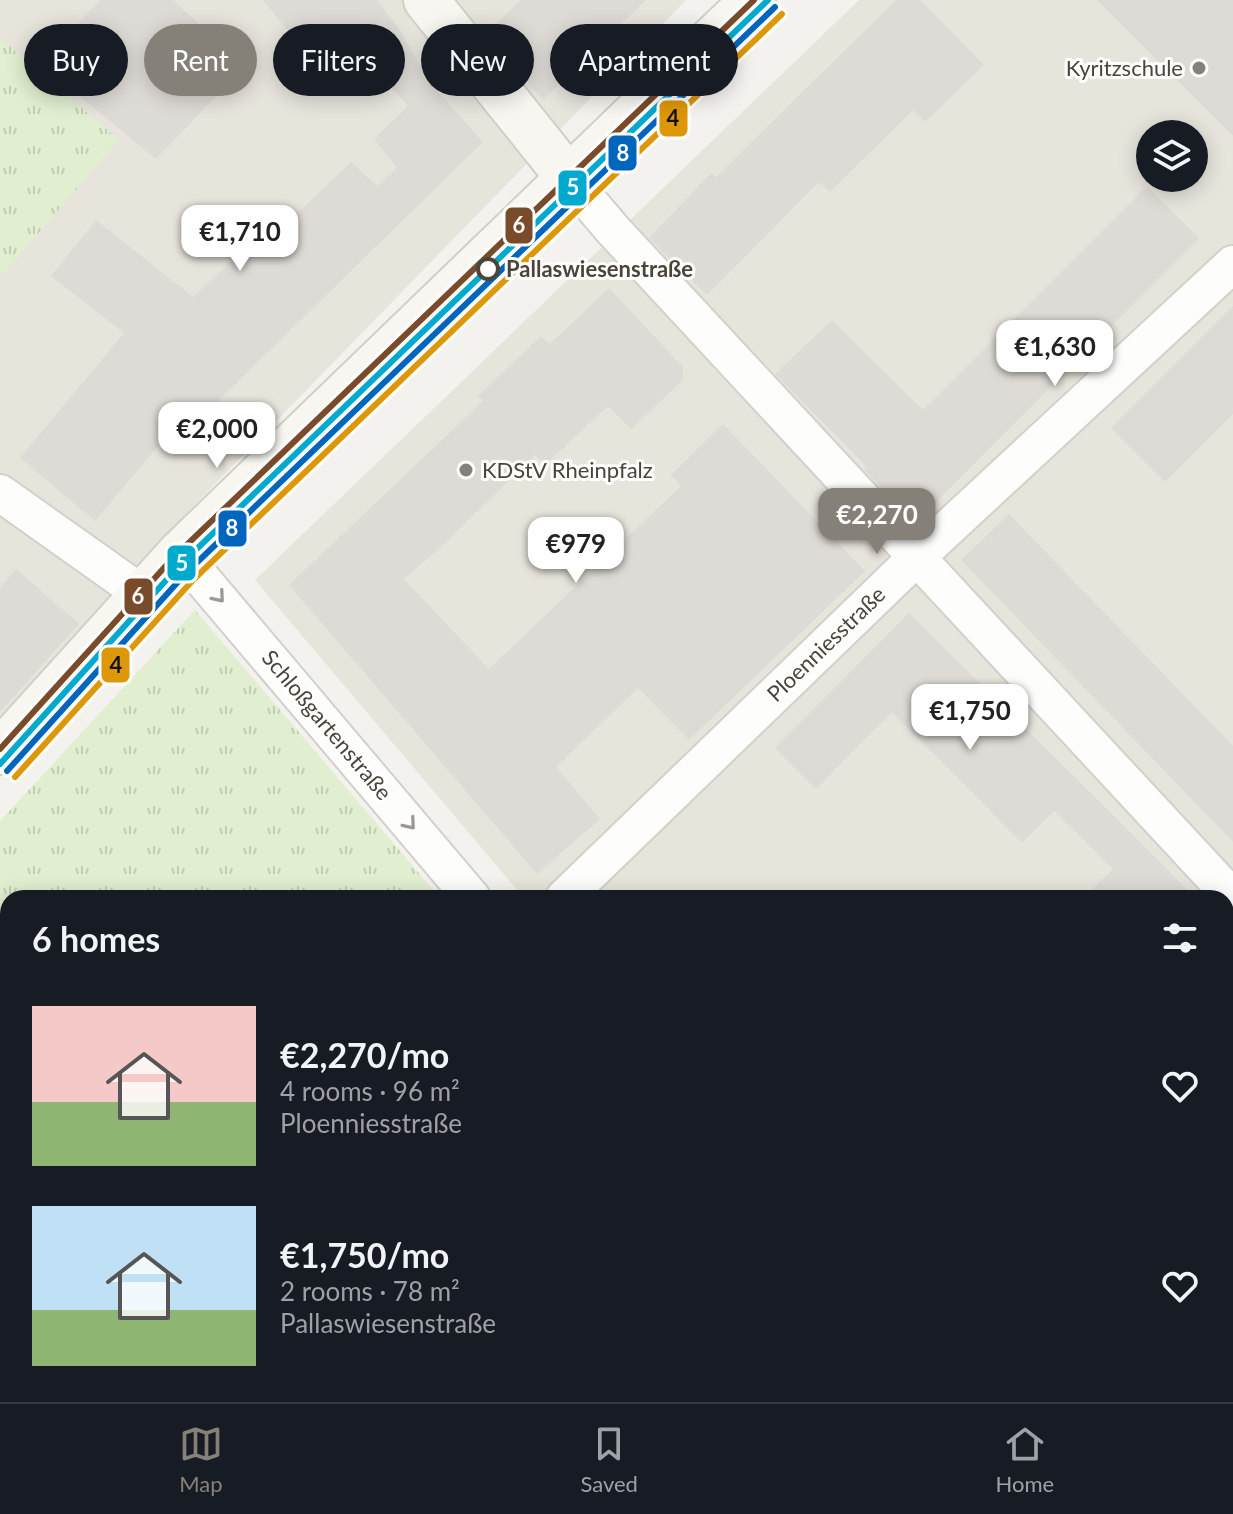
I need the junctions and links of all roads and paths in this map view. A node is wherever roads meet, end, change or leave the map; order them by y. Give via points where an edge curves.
1 (426, 0) edge
2 (753, 0) edge
3 (568, 177) junction
4 (1233, 264) edge
5 (0, 493) edge
6 (180, 553) junction
7 (918, 556) junction
8 (141, 593) junction
9 (0, 752) edge
10 (465, 890) edge
11 (572, 890) edge
12 (1226, 890) edge

1 - 3 main road
2 - 3 main road
3 - 6 main road
3 - 7 street
4 - 7 street, Ploenniesstraße
5 - 8 street
6 - 8 main road
6 -> 10 street, Schloßgartenstraße
7 - 11 street, Ploenniesstraße
7 - 12 street
8 - 9 main road

